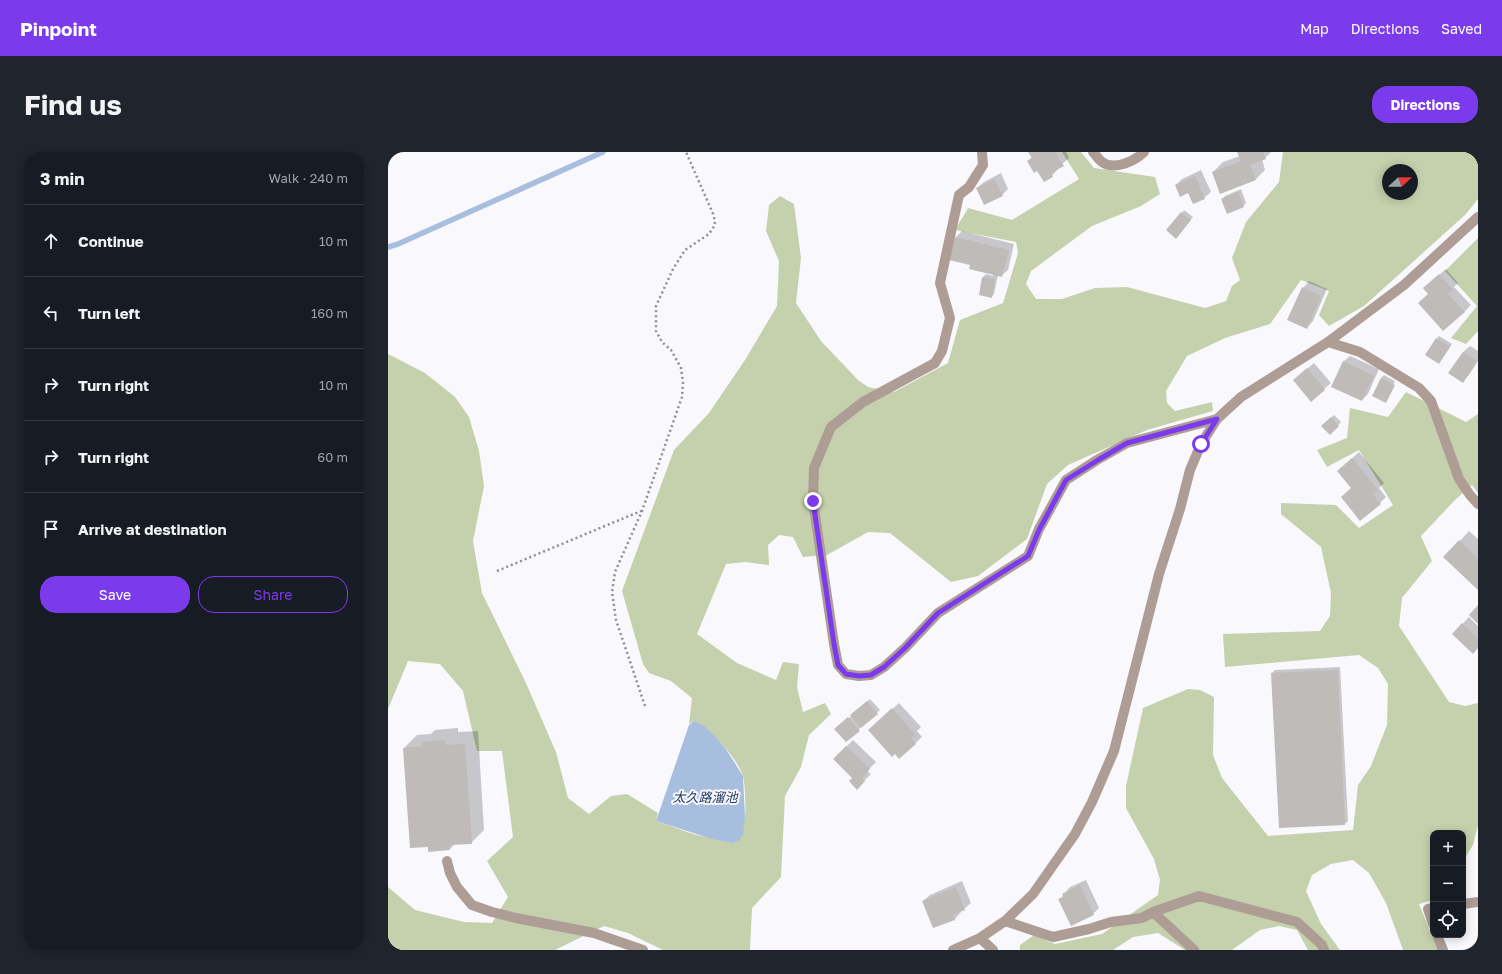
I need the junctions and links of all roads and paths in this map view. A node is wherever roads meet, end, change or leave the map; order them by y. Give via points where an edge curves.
1 (686, 152) edge
2 (982, 152) edge
3 (1093, 152) edge
4 (1144, 152) edge
5 (1478, 218) edge
6 (1328, 342) junction
7 (1217, 419) junction
8 (1478, 504) edge
9 (642, 511) junction
10 (497, 572) dead end
11 (645, 706) dead end
12 (447, 861) dead end
13 (1478, 902) edge
14 (1466, 904) edge
15 (1153, 912) junction
16 (1005, 921) junction
17 (980, 938) junction
18 (1438, 938) edge
19 (643, 950) edge
20 (953, 950) edge
21 (993, 950) edge
22 (1194, 950) edge
23 (1324, 950) edge
24 (1443, 950) edge

1 - 9 path via 714,216 715,225 709,234 685,250 656,306 656,331 681,368 682,397
2 - 7 street via 983,165 969,187 959,195 940,282 950,318 942,351 935,363 863,402 831,427 814,468 813,501 838,665 846,674 871,675 905,648 938,613 1028,556 1066,480 1127,443
3 - 4 street via 1102,163 1112,165 1126,163
5 - 6 street via 1404,285
6 - 7 street via 1241,397
6 - 8 street via 1360,352 1419,388 1431,400 1459,479
7 - 16 street via 1201,444 1190,470 1159,574 1114,751 1075,834 1033,894
9 - 10 path
9 - 11 path via 615,572 612,592 616,620
12 - 19 street via 457,887 472,905 516,918 594,933
13 - 14 street
15 - 16 street via 1142,918 1111,922 1053,937
15 - 22 street
15 - 23 street via 1199,896 1297,922 1322,945
16 - 17 street
17 - 20 street
17 - 21 street
18 - 24 street

